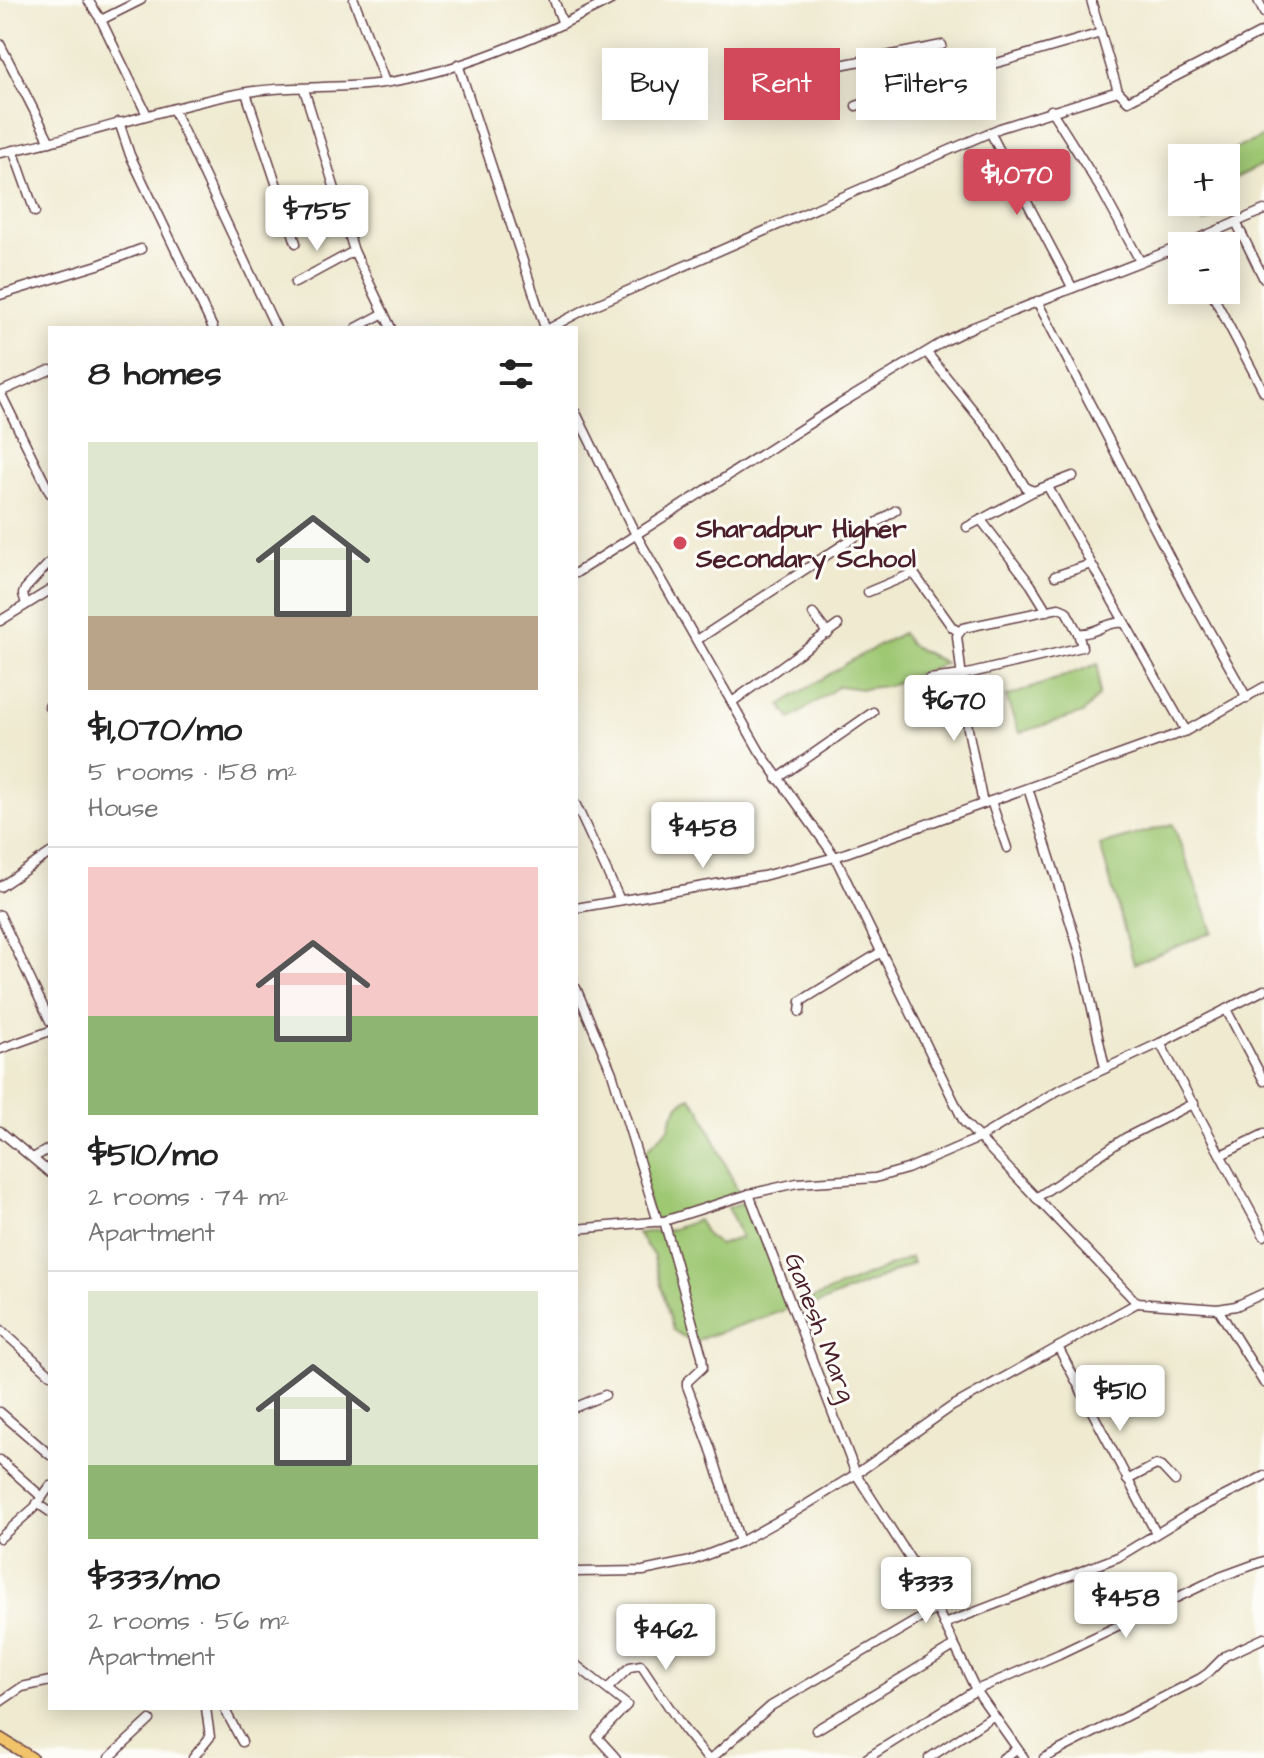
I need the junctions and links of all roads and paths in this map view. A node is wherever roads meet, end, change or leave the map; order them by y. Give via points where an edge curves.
1 (88, 0) edge
2 (141, 0) edge
3 (354, 0) edge
4 (554, 0) edge
5 (611, 0) edge
6 (1091, 0) edge
7 (1258, 0) edge
8 (1264, 13) edge
9 (101, 20) junction
10 (563, 24) junction
11 (1264, 31) edge
12 (1101, 33) junction
13 (0, 44) edge
14 (942, 45) dead end
15 (996, 63) edge
16 (458, 64) junction
17 (840, 65) edge
18 (385, 82) junction
19 (304, 89) junction
20 (1118, 91) junction
21 (246, 93) junction
22 (173, 109) junction
23 (1051, 110) junction
24 (147, 115) junction
25 (119, 122) junction
26 (990, 132) junction
27 (50, 142) junction
28 (13, 150) junction
29 (0, 153) edge
30 (1264, 210) edge
31 (35, 212) dead end
32 (1236, 222) junction
33 (1215, 232) edge
34 (296, 243) dead end
35 (141, 249) dead end
36 (354, 251) junction
37 (1168, 251) edge
38 (1140, 261) junction
39 (1264, 279) edge
40 (295, 283) dead end
41 (1072, 287) junction
42 (0, 295) edge
43 (1037, 301) junction
44 (1217, 304) edge
45 (384, 313) junction
46 (212, 326) edge
47 (275, 326) edge
48 (360, 326) edge
49 (390, 326) edge
50 (547, 326) edge
51 (552, 326) edge
52 (927, 353) junction
53 (48, 371) edge
54 (0, 392) edge
55 (1264, 392) edge
56 (578, 417) edge
57 (1073, 476) dead end
58 (1048, 487) junction
59 (48, 489) edge
60 (1034, 491) junction
61 (896, 510) dead end
62 (981, 520) junction
63 (967, 527) dead end
64 (637, 535) junction
65 (48, 564) edge
66 (1091, 564) junction
67 (578, 572) edge
68 (1055, 576) dead end
69 (48, 591) edge
70 (868, 592) dead end
71 (26, 604) junction
72 (1047, 611) junction
73 (813, 614) dead end
74 (0, 621) edge
75 (1124, 623) junction
76 (838, 625) dead end
77 (959, 632) junction
78 (1078, 633) junction
79 (828, 634) junction
80 (697, 640) junction
81 (961, 676) junction
82 (929, 679) dead end
83 (1264, 687) edge
84 (1247, 698) junction
85 (732, 702) junction
86 (873, 712) dead end
87 (1186, 731) junction
88 (777, 779) junction
89 (1028, 788) junction
90 (987, 802) junction
91 (578, 809) edge
92 (1007, 848) dead end
93 (48, 854) edge
94 (835, 857) junction
95 (0, 887) edge
96 (620, 900) junction
97 (578, 908) edge
98 (0, 915) edge
99 (881, 952) junction
100 (1264, 990) edge
101 (578, 993) edge
102 (1226, 1009) junction
103 (800, 1012) dead end
104 (48, 1017) edge
105 (48, 1032) edge
106 (1160, 1043) junction
107 (0, 1049) edge
108 (1105, 1068) junction
109 (1264, 1081) edge
110 (1194, 1103) junction
111 (0, 1131) edge
112 (1264, 1134) edge
113 (979, 1138) junction
114 (48, 1149) edge
115 (1221, 1155) junction
116 (33, 1158) junction
117 (48, 1171) edge
118 (749, 1194) junction
119 (1036, 1198) junction
120 (661, 1222) junction
121 (578, 1229) edge
122 (1264, 1236) edge
123 (1264, 1293) edge
124 (1137, 1303) junction
125 (1218, 1309) junction
126 (1, 1330) edge
127 (1058, 1347) junction
128 (48, 1372) edge
129 (1264, 1383) edge
130 (605, 1395) dead end
131 (578, 1406) edge
132 (0, 1412) edge
133 (48, 1453) edge
134 (0, 1460) edge
135 (856, 1474) junction
136 (1264, 1476) edge
137 (1127, 1480) junction
138 (1175, 1481) dead end
139 (48, 1489) edge
140 (39, 1500) junction
141 (48, 1510) edge
142 (1156, 1533) junction
143 (0, 1538) edge
144 (740, 1542) junction
145 (1264, 1561) edge
146 (578, 1572) edge
147 (936, 1609) junction
148 (944, 1624) junction
149 (1264, 1638) edge
150 (954, 1646) junction
151 (578, 1667) edge
152 (48, 1681) edge
153 (607, 1689) junction
154 (976, 1690) junction
155 (0, 1702) edge
156 (206, 1710) edge
157 (225, 1710) edge
158 (993, 1716) junction
159 (150, 1720) dead end
160 (816, 1730) dead end
161 (0, 1738) edge
162 (242, 1742) dead end
163 (1017, 1749) junction
164 (24, 1756) edge
165 (109, 1758) edge
166 (193, 1758) edge
167 (616, 1758) edge
168 (710, 1758) edge
169 (867, 1758) edge
170 (929, 1758) edge
171 (1003, 1758) edge
172 (1024, 1758) edge
173 (1044, 1758) edge

1 - 9 street
2 - 9 street
3 - 18 street
4 - 10 street
5 - 10 street
6 - 12 street
7 - 8 street
9 - 24 street
10 - 16 street
11 - 20 street via 1132,101
12 - 15 street
12 - 20 street
13 - 27 street
14 - 17 street
16 - 18 street
16 - 50 street
18 - 19 street
19 - 21 street
19 - 36 street
20 - 23 street
21 - 22 street
21 - 34 street
22 - 24 street
22 - 47 street
23 - 26 street
23 - 38 street
24 - 25 street
25 - 27 street
25 - 46 street
26 - 41 street
26 - 51 street
27 - 28 street
28 - 29 street
28 - 31 street
30 - 32 street
32 - 33 street
32 - 39 street
35 - 42 street
36 - 40 street
36 - 45 street
37 - 38 street
38 - 41 street
41 - 43 street
43 - 52 street
43 - 84 street
44 - 55 street
45 - 48 street
45 - 49 street
52 - 60 street via 994,436 1026,488
52 - 64 street
53 - 54 street
54 - 59 street
56 - 64 street
57 - 58 street
58 - 60 street
58 - 66 street
60 - 62 street
61 - 80 street
62 - 63 street
62 - 72 street
64 - 67 street
64 - 80 street
65 - 71 street via 25,589
66 - 68 street
66 - 75 street
69 - 71 street
70 - 77 street via 915,575
71 - 74 street
72 - 77 street
72 - 78 street via 1066,611
73 - 79 street
75 - 78 street
75 - 87 street
76 - 79 street
77 - 81 street
78 - 81 street via 1082,647
79 - 85 street
80 - 85 street
81 - 82 street
81 - 90 street
83 - 84 street
84 - 87 street
85 - 88 street
86 - 88 street
87 - 89 street
88 - 94 street
89 - 90 street
89 - 108 street via 1079,950
90 - 92 street
90 - 94 street
91 - 96 street
93 - 95 street
94 - 96 street via 763,876
94 - 99 street
96 - 97 street
98 - 104 street
99 - 103 street via 801,1001
99 - 113 street via 964,1122
100 - 102 street
101 - 120 street via 612,1073
102 - 106 street
102 - 109 street
105 - 107 street
106 - 108 street
106 - 110 street
108 - 113 street
110 - 115 street
110 - 119 street via 1125,1138
111 - 116 street
112 - 115 street
113 - 118 street via 875,1178 797,1183
113 - 119 street
114 - 116 street
115 - 122 street
116 - 117 street
118 - 120 street
118 - 135 street, Ganesh Marg
119 - 124 street
120 - 121 street
120 - 144 street via 702,1356 703,1367 687,1386
123 - 125 street
124 - 125 street
124 - 127 street
125 - 129 street
126 - 128 street
127 - 135 street via 951,1407
127 - 137 street
130 - 131 street
132 - 133 street
134 - 140 street
135 - 144 street
135 - 147 street, Ganesh Marg
136 - 142 street
137 - 138 street via 1156,1465
137 - 142 street
139 - 140 street
140 - 141 street
140 - 143 street
142 - 148 street via 1118,1557
144 - 146 street via 691,1561 643,1571
145 - 154 street
147 - 148 street, Ganesh Marg
147 - 168 street via 771,1706
148 - 150 street, Ganesh Marg
149 - 173 street via 1225,1656 1199,1679
150 - 154 street, Ganesh Marg
150 - 160 street
151 - 153 street
152 - 155 street via 22,1687
153 - 167 street via 627,1705 597,1733
153 - 168 street via 630,1667 641,1665
154 - 158 street, Ganesh Marg
154 - 169 street
156 - 166 street via 210,1737
157 - 162 street
158 - 163 street, Ganesh Marg
158 - 170 street
159 - 165 street
161 - 164 main road
163 - 171 street
163 - 172 street, Ganesh Marg

